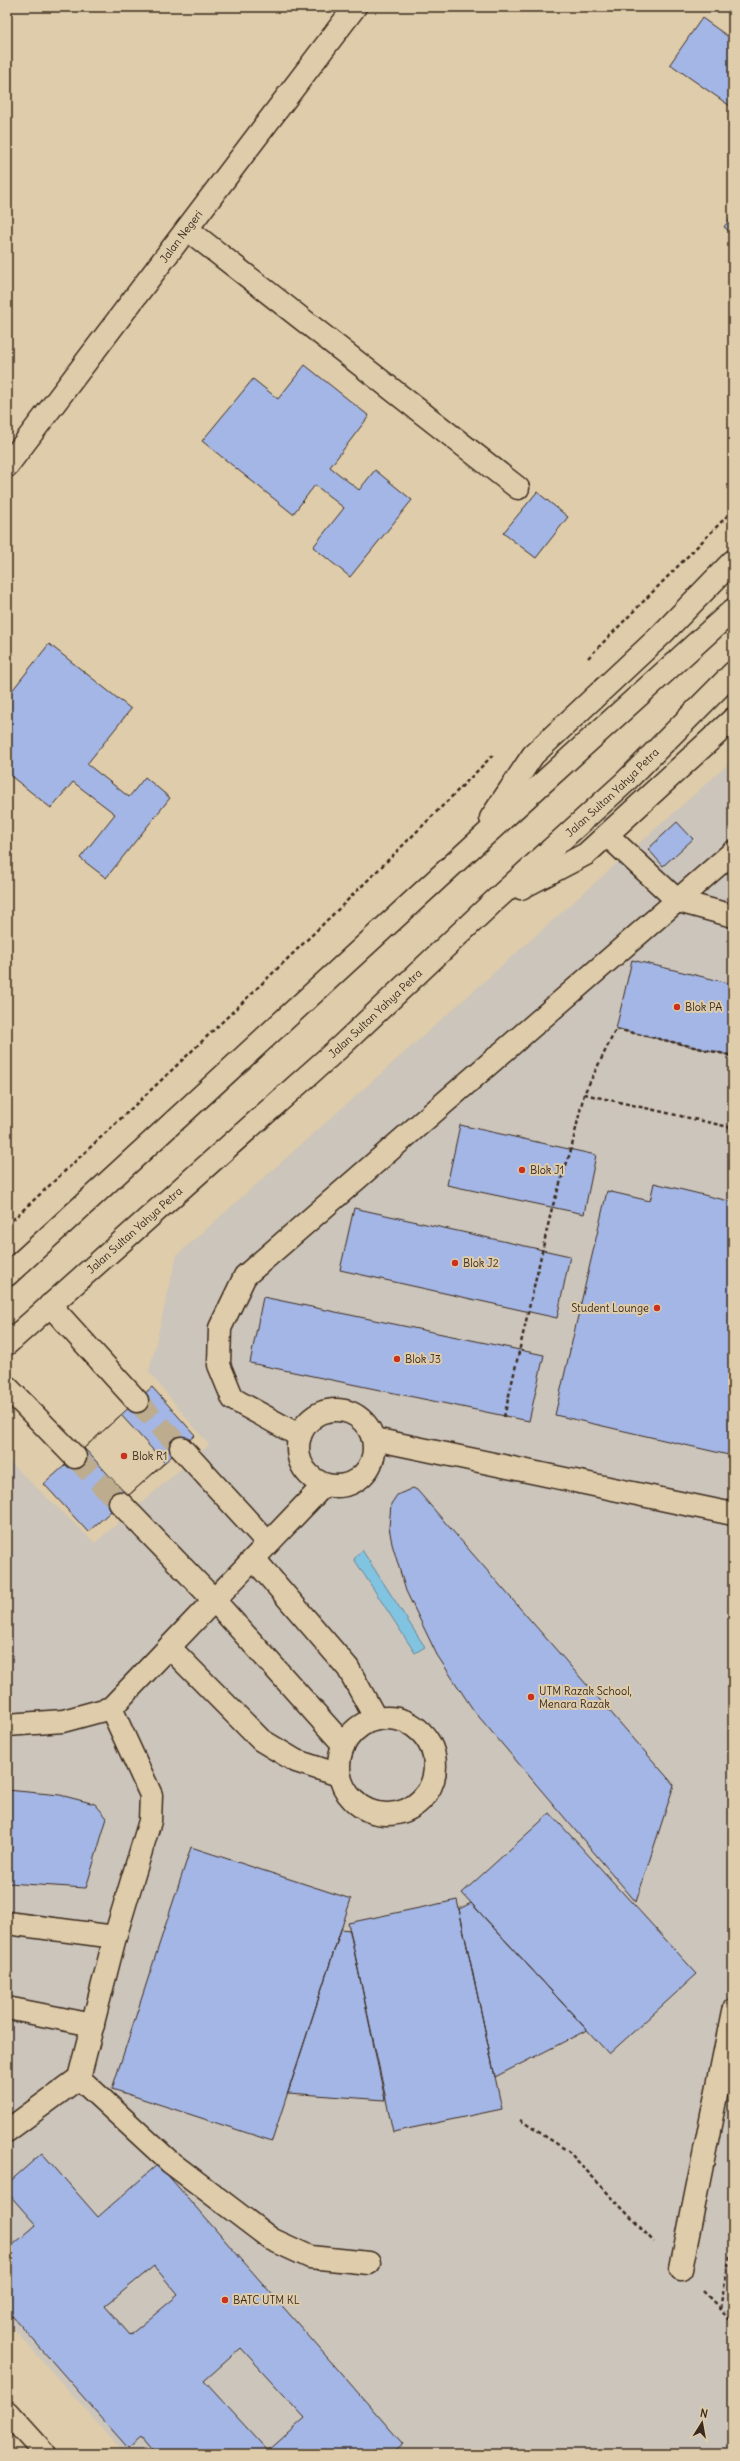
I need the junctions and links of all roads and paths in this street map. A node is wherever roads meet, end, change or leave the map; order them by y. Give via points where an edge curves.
1 (355, 7) edge
2 (186, 229) junction
3 (7, 466) edge
4 (518, 488) dead end
5 (733, 510) edge
6 (733, 561) edge
7 (733, 610) edge
8 (583, 662) dead end
9 (733, 673) edge
10 (733, 719) edge
11 (500, 747) dead end
12 (607, 835) junction
13 (473, 846) junction
14 (733, 852) edge
15 (678, 901) junction
16 (491, 904) junction
17 (733, 916) edge
18 (733, 1056) edge
19 (584, 1094) junction
20 (733, 1128) edge
21 (7, 1225) edge
22 (7, 1275) edge
23 (50, 1305) junction
24 (7, 1344) edge
25 (7, 1387) edge
26 (137, 1401) tunnel mouth
27 (504, 1417) dead end
28 (300, 1436) junction
29 (374, 1438) junction
30 (181, 1448) tunnel mouth
31 (75, 1457) tunnel mouth
32 (324, 1485) junction
33 (120, 1503) tunnel mouth
34 (733, 1514) edge
35 (261, 1551) junction
36 (214, 1600) junction
37 (169, 1647) junction
38 (111, 1708) junction
39 (376, 1719) junction
40 (7, 1725) edge
41 (343, 1744) junction
42 (338, 1775) junction
43 (7, 1923) edge
44 (115, 1937) junction
45 (7, 2008) edge
46 (733, 2011) edge
47 (93, 2025) junction
48 (79, 2078) junction
49 (520, 2120) dead end
50 (7, 2131) edge
51 (733, 2241) edge
52 (369, 2263) dead end
53 (681, 2268) junction
54 (720, 2309) junction
55 (733, 2322) edge
56 (7, 2412) edge
57 (45, 2454) edge

1 - 2 main road, Jalan Negeri
2 - 3 main road, Jalan Negeri
2 - 4 main road
5 - 8 path
6 - 13 main road via 662,634 534,755
7 - 13 main road
9 - 16 main road, Jalan Sultan Yahya Petra via 624,783
10 - 12 main road
11 - 21 path via 339,909 135,1106
12 - 15 main road
12 - 16 main road via 586,854
13 - 22 main road
14 - 15 main road
15 - 17 main road
15 - 28 main road via 245,1276 220,1328 219,1365 233,1399
16 - 23 main road, Jalan Sultan Yahya Petra via 341,1046
18 - 19 path via 616,1029
19 - 20 path
19 - 27 path via 572,1150 552,1208
23 - 24 main road, Jalan Sultan Yahya Petra
23 - 26 main road
25 - 31 main road
28 - 29 main road via 314,1417 326,1411 338,1410 350,1412 361,1418
28 - 32 main road via 300,1460 313,1480
29 - 32 main road via 373,1462 363,1476 348,1486
29 - 34 main road
30 - 35 main road
32 - 35 main road
33 - 36 main road
35 - 36 main road
35 - 39 main road via 348,1668
36 - 37 main road
36 - 41 main road
37 - 38 main road
37 - 42 main road via 261,1740 296,1761
38 - 40 main road via 62,1721
38 - 44 main road via 151,1795 150,1821
39 - 41 main road via 362,1724 351,1732
39 - 42 main road via 393,1718 408,1722 425,1737 431,1746 435,1762 434,1778 427,1793 416,1805 401,1813 385,1815 369,1811 354,1803 344,1790
41 - 42 main road via 338,1759
43 - 44 main road
44 - 47 main road
45 - 47 main road
46 - 53 main road
47 - 48 main road
48 - 50 main road
48 - 52 main road via 170,2162 271,2239 310,2257
49 - 53 path via 568,2151
51 - 54 path
53 - 54 path
54 - 55 path
56 - 57 main road

